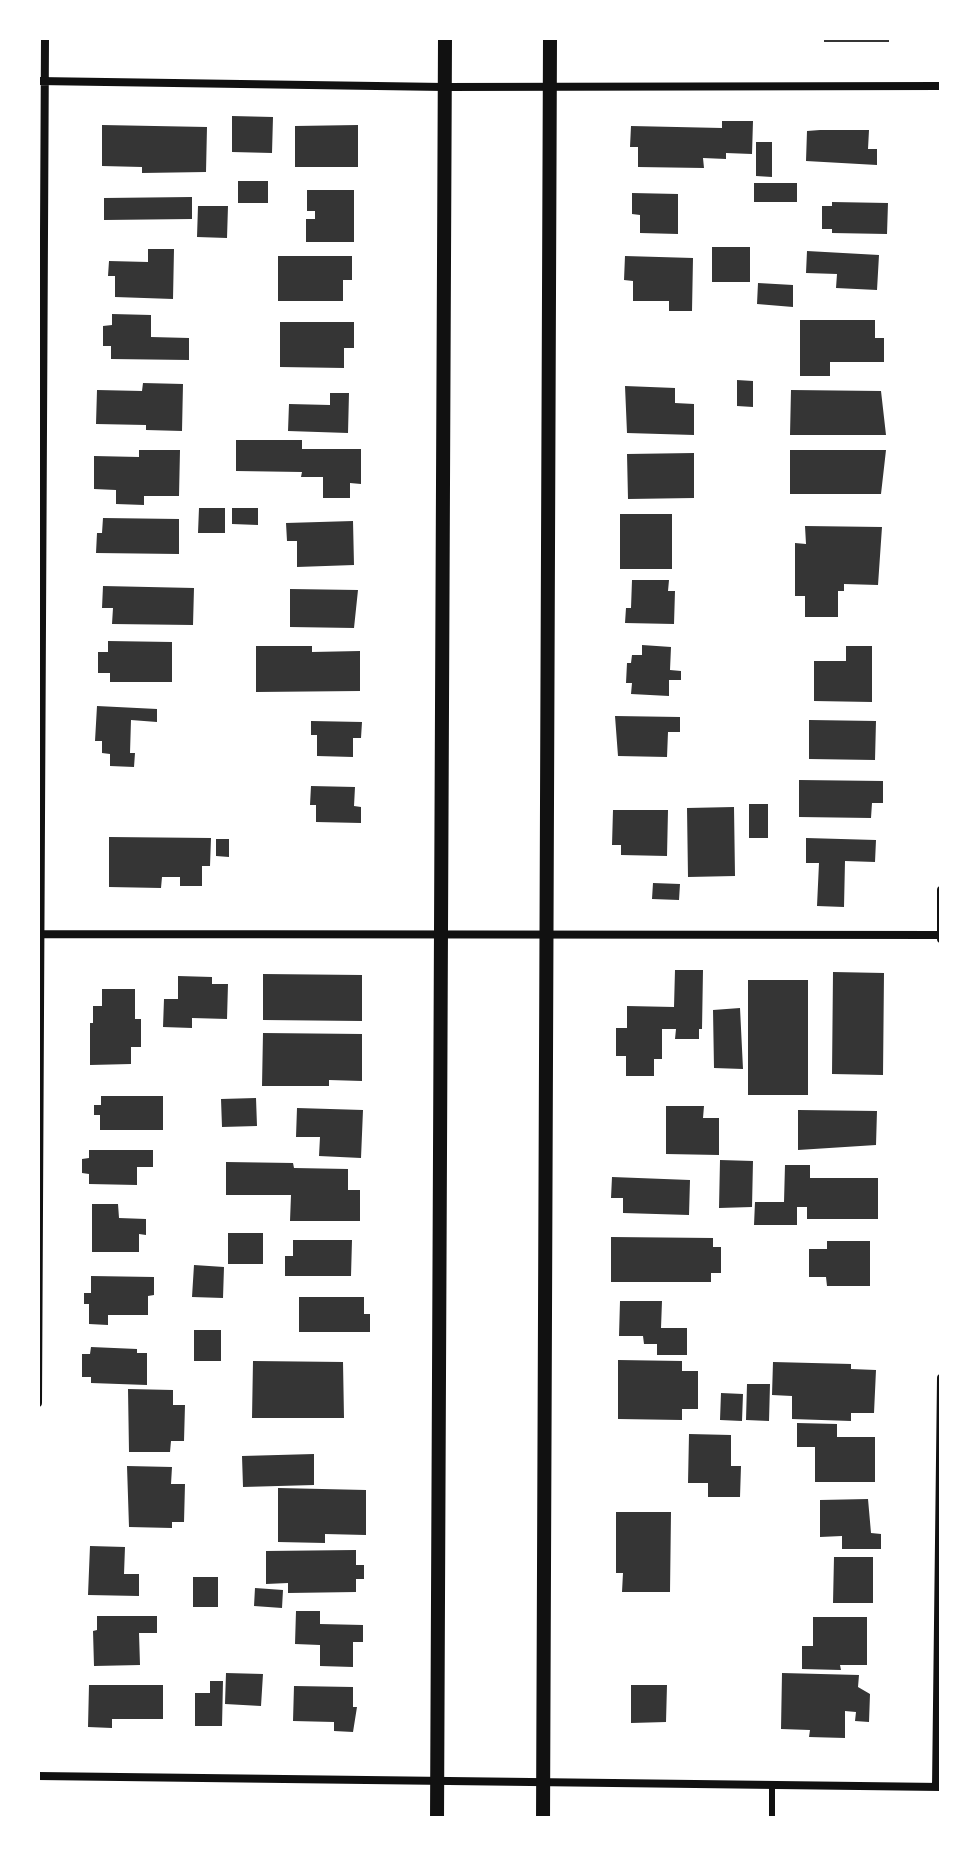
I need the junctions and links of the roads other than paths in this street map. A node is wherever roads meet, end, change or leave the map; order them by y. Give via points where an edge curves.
1 (45, 38) edge
2 (445, 38) edge
3 (550, 38) edge
4 (41, 81) edge
5 (941, 86) edge
6 (444, 87) junction
7 (550, 87) junction
8 (941, 890) edge
9 (441, 932) junction
10 (544, 932) junction
11 (38, 934) edge
12 (941, 938) edge
13 (941, 1378) edge
14 (38, 1403) edge
15 (940, 1405) edge
16 (38, 1776) edge
17 (437, 1780) junction
18 (543, 1782) junction
19 (772, 1785) junction
20 (938, 1787) edge
21 (437, 1818) edge
22 (543, 1818) edge
23 (772, 1818) edge

1 - 4 street
2 - 6 street
3 - 7 street
4 - 6 street
4 - 11 street
5 - 7 street
6 - 7 street
6 - 9 street
7 - 10 street
8 - 12 street
9 - 10 street
9 - 11 street
9 - 17 street
10 - 12 street
10 - 18 street
11 - 14 street
13 - 15 street
15 - 20 street
16 - 17 street
17 - 18 street
17 - 21 street
18 - 19 street
18 - 22 street
19 - 20 street
19 - 23 lane

